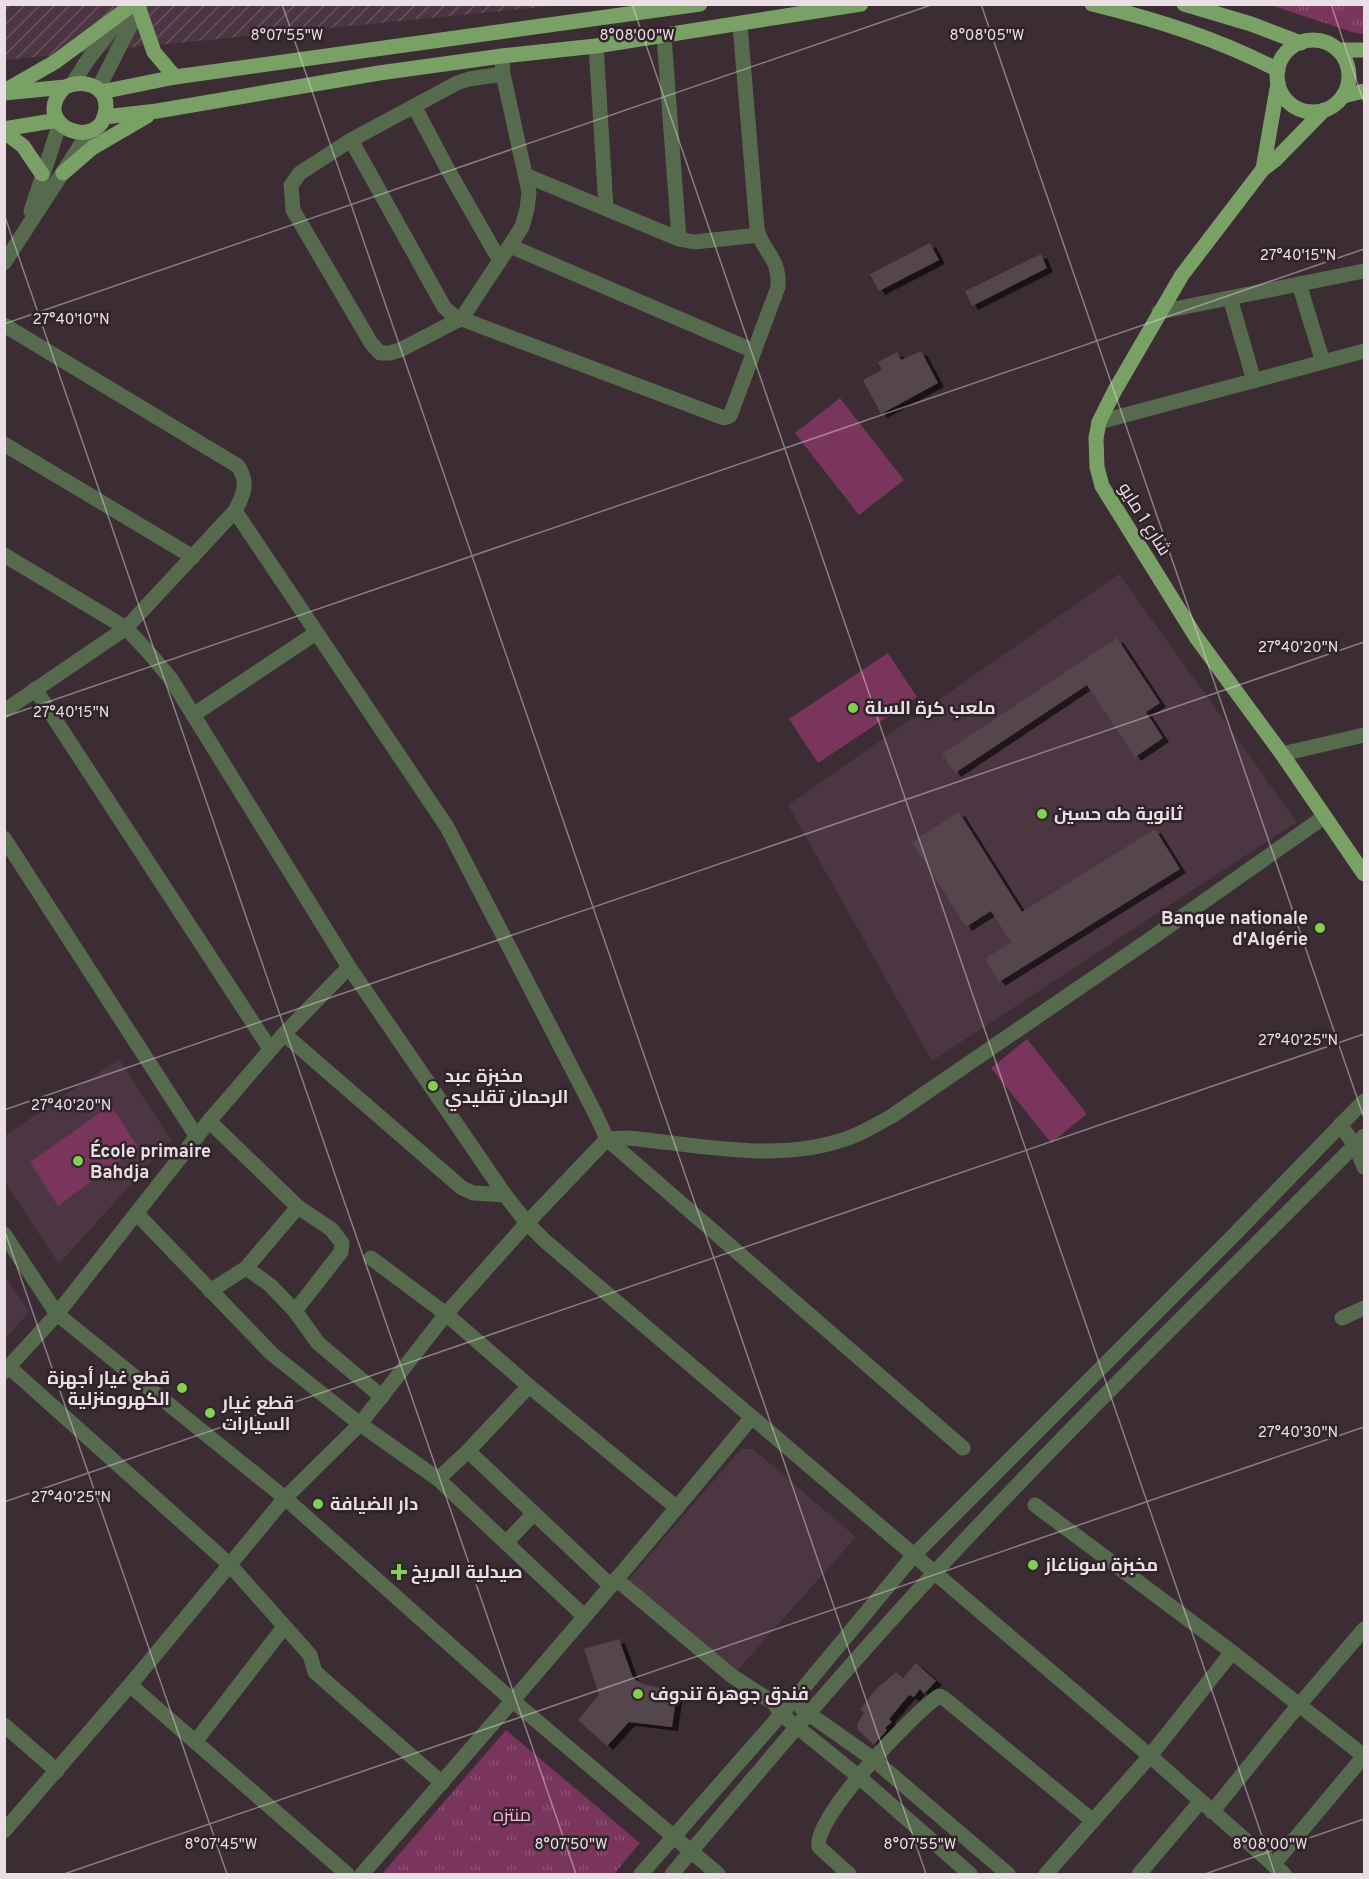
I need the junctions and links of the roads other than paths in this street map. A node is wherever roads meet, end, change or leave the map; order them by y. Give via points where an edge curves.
1 (700, 4) edge
2 (861, 4) edge
3 (1092, 4) edge
4 (1184, 4) edge
5 (135, 7) edge
6 (740, 25) junction
7 (664, 36) junction
8 (1301, 43) junction
9 (596, 46) junction
10 (1338, 50) junction
11 (1365, 50) edge
12 (502, 56) junction
13 (503, 75) junction
14 (1278, 76) junction
15 (175, 77) junction
16 (69, 85) junction
17 (99, 91) junction
18 (1365, 91) edge
19 (4, 92) edge
20 (1343, 96) junction
21 (414, 106) junction
22 (1324, 110) junction
23 (157, 111) junction
24 (104, 117) junction
25 (59, 122) junction
26 (4, 131) edge
27 (88, 132) junction
28 (351, 141) junction
29 (1263, 169) junction
30 (63, 173) junction
31 (42, 174) junction
32 (525, 175) junction
33 (606, 208) junction
34 (24, 231) junction
35 (759, 235) junction
36 (679, 239) junction
37 (510, 246) junction
38 (500, 261) junction
39 (4, 263) edge
40 (1365, 271) edge
41 (1299, 284) junction
42 (1230, 298) junction
43 (1159, 312) junction
44 (462, 318) junction
45 (4, 325) edge
46 (754, 351) junction
47 (1365, 351) edge
48 (1323, 362) junction
49 (1254, 381) junction
50 (1099, 422) junction
51 (4, 444) edge
52 (235, 511) junction
53 (4, 555) edge
54 (193, 557) junction
55 (126, 628) junction
56 (316, 633) junction
57 (35, 689) junction
58 (4, 711) edge
59 (193, 715) junction
60 (1365, 735) edge
61 (1281, 754) junction
62 (1324, 817) junction
63 (4, 838) edge
64 (1365, 874) edge
65 (349, 967) junction
66 (284, 1034) junction
67 (270, 1049) junction
68 (1365, 1101) edge
69 (209, 1121) junction
70 (1340, 1125) junction
71 (197, 1137) junction
72 (607, 1139) junction
73 (1360, 1140) edge
74 (1365, 1167) edge
75 (505, 1195) junction
76 (298, 1207) junction
77 (137, 1214) junction
78 (527, 1223) junction
79 (4, 1234) edge
80 (371, 1258) dead end
81 (246, 1268) junction
82 (210, 1291) junction
83 (1365, 1308) edge
84 (295, 1311) junction
85 (57, 1314) junction
86 (446, 1314) junction
87 (1342, 1318) dead end
88 (7, 1369) edge
89 (529, 1386) junction
90 (382, 1397) junction
91 (752, 1417) junction
92 (360, 1424) junction
93 (963, 1448) dead end
94 (468, 1451) junction
95 (438, 1479) junction
96 (285, 1498) junction
97 (1035, 1505) dead end
98 (677, 1508) junction
99 (534, 1513) junction
100 (506, 1543) junction
101 (914, 1555) junction
102 (229, 1564) junction
103 (935, 1572) junction
104 (614, 1582) junction
105 (584, 1616) junction
106 (284, 1627) junction
107 (1365, 1629) edge
108 (1232, 1652) junction
109 (130, 1685) junction
110 (513, 1701) junction
111 (1300, 1704) junction
112 (782, 1706) junction
113 (810, 1713) junction
114 (4, 1725) edge
115 (798, 1727) junction
116 (195, 1742) junction
117 (1150, 1756) junction
118 (1364, 1756) edge
119 (873, 1759) junction
120 (57, 1771) junction
121 (858, 1776) junction
122 (442, 1783) junction
123 (1206, 1807) junction
124 (1093, 1821) junction
125 (4, 1831) edge
126 (672, 1838) junction
127 (691, 1852) junction
128 (1279, 1870) edge
129 (347, 1875) edge
130 (362, 1875) edge
131 (641, 1875) edge
132 (672, 1875) edge
133 (718, 1875) edge
134 (849, 1875) edge
135 (970, 1875) edge
136 (1008, 1875) edge
137 (1046, 1875) edge
138 (1139, 1875) edge

1 - 15 main road
2 - 6 main road
3 - 14 main road via 1212,39
4 - 8 main road
5 - 15 main road via 154,52
5 - 16 street
5 - 17 street
5 - 19 main road via 56,62
6 - 7 main road
6 - 35 street
7 - 9 main road
7 - 36 street
8 - 10 main road via 1320,41
8 - 14 main road via 1286,54
9 - 12 main road
9 - 33 street
10 - 11 main road
10 - 20 main road via 1349,77
12 - 13 street
12 - 23 main road
13 - 21 street via 457,83
13 - 32 street
14 - 22 main road via 1282,94 1290,103 1300,110
14 - 29 main road, شارع 1 مايو
15 - 17 main road
16 - 17 main road via 84,82
16 - 19 main road
16 - 25 main road via 55,102
17 - 24 main road via 106,106
18 - 20 main road
20 - 22 main road
21 - 28 street
21 - 38 street
22 - 29 main road, شارع 1 مايو
23 - 24 main road
23 - 30 main road via 114,133
24 - 27 main road
25 - 26 main road
25 - 27 main road via 73,132
25 - 31 street
26 - 31 main road via 23,146
27 - 30 street
28 - 44 street via 444,307
28 - 44 street via 300,173 291,185 291,199 293,210 371,343 380,353 390,353
29 - 43 main road, شارع 1 مايو via 1182,275
30 - 34 street
31 - 34 street
32 - 33 street
32 - 37 street via 527,209
33 - 36 street
34 - 39 street
35 - 36 street via 694,242
35 - 46 street via 779,275
37 - 38 street
37 - 46 street
38 - 44 street
40 - 41 street
41 - 42 street
41 - 48 street
42 - 43 street
42 - 49 street
43 - 50 main road, شارع 1 مايو
44 - 46 street via 724,418 733,410
45 - 52 street via 238,466 246,486
47 - 48 street
48 - 49 street
49 - 50 street
50 - 61 main road, شارع 1 مايو via 1097,467 1102,486 1196,637
51 - 54 street
52 - 54 street
52 - 56 street
53 - 55 street
54 - 55 street
55 - 57 street
55 - 59 street via 171,679
56 - 59 street
56 - 72 street via 447,827
57 - 58 street
57 - 67 street
59 - 65 street
60 - 61 street
61 - 62 main road, شارع 1 مايو
62 - 64 main road, شارع 1 مايو
62 - 72 street via 892,1116 852,1137 772,1152
63 - 71 street
65 - 66 street
65 - 75 street
66 - 67 street
66 - 75 street via 462,1188 473,1193
67 - 69 street
68 - 70 street
69 - 71 street
69 - 76 street
70 - 73 street
70 - 101 street
71 - 77 street
72 - 78 street
72 - 93 street
73 - 74 street
73 - 103 street
75 - 78 street
76 - 81 street
76 - 84 street via 331,1229 342,1243 341,1252
77 - 82 street
77 - 85 street
78 - 86 street
78 - 91 street
79 - 85 street
80 - 86 street
81 - 82 street
81 - 84 street via 270,1285
82 - 92 street via 272,1354
83 - 87 street
84 - 90 street via 318,1343
85 - 88 street
85 - 96 street
86 - 89 street
86 - 90 street
88 - 102 street
89 - 94 street
89 - 98 street
90 - 92 street
91 - 98 street
91 - 101 street
92 - 95 street
92 - 96 street
94 - 95 street
94 - 99 street
95 - 100 street
96 - 102 street
96 - 110 street
97 - 108 street
98 - 104 street
99 - 100 street
99 - 104 street
100 - 105 street
101 - 103 street
101 - 112 street
102 - 106 street
102 - 109 street
103 - 113 street
103 - 117 street
104 - 105 street
104 - 112 street via 732,1676
105 - 110 street
106 - 116 street
106 - 122 street via 310,1655 315,1672
107 - 111 street
108 - 111 street
108 - 117 street
109 - 116 street
109 - 120 street
110 - 122 street
110 - 126 street
111 - 118 street
111 - 123 street
112 - 113 street
112 - 115 street
112 - 126 street
113 - 115 street
113 - 119 street
114 - 120 street
115 - 121 street
115 - 127 street
116 - 129 street
117 - 123 street
117 - 124 street
118 - 128 street
119 - 121 street
119 - 124 street via 936,1698 943,1697
119 - 136 street
120 - 125 street
121 - 134 street via 818,1842
121 - 135 street
122 - 130 street
123 - 128 street
123 - 138 street
124 - 137 street
126 - 127 street
126 - 131 street
127 - 132 street
127 - 133 street

